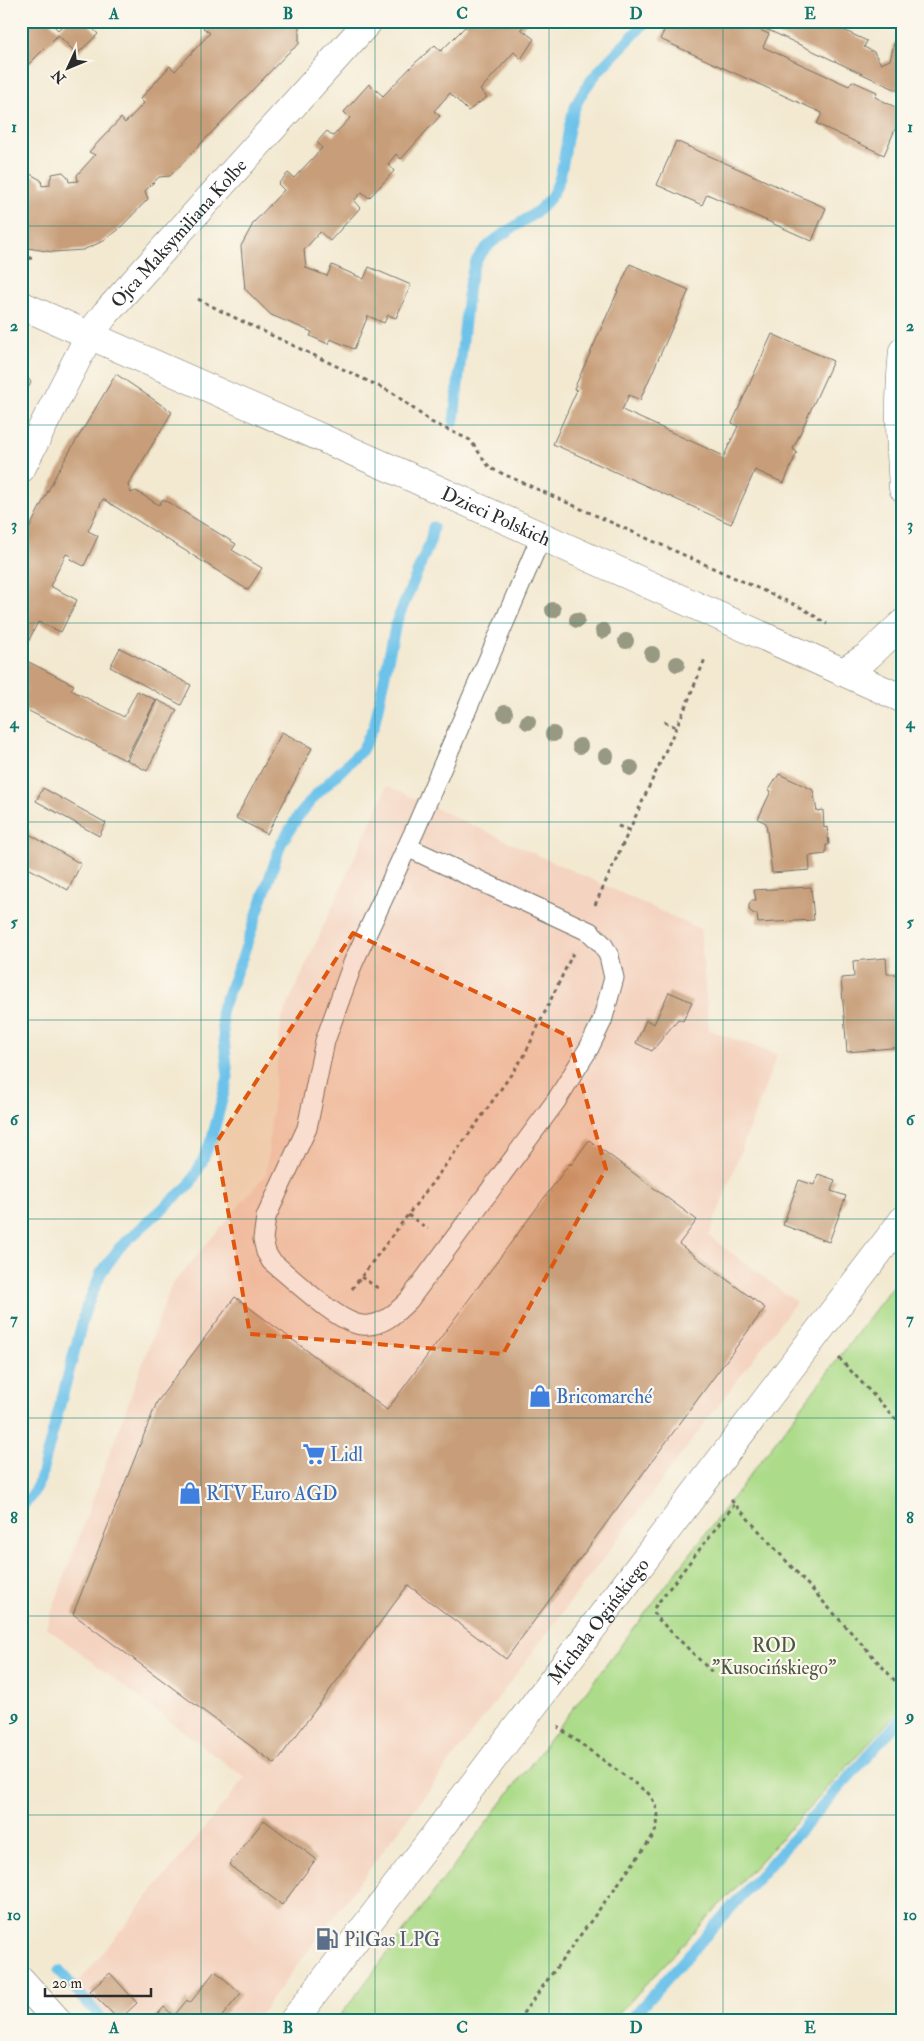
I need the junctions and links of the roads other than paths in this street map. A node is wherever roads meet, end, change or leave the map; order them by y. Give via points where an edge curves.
1 (369, 21) edge
2 (21, 305) edge
3 (90, 334) junction
4 (903, 351) edge
5 (21, 469) edge
6 (903, 488) edge
7 (541, 536) junction
8 (903, 623) edge
9 (843, 672) junction
10 (903, 699) edge
11 (407, 848) junction
12 (903, 1220) edge
13 (21, 1980) edge
14 (57, 2020) edge
15 (294, 2020) edge

1 - 3 street, Ojca Maksymiliana Kolbe
2 - 3 street, Dzieci Polskich
3 - 5 street, Ojca Maksymiliana Kolbe
3 - 7 street, Dzieci Polskich
4 - 6 street via 899,427
7 - 9 street, Dzieci Polskich
7 - 11 lane
8 - 9 street via 868,656
9 - 10 street, Dzieci Polskich
11 - 11 lane via 353,963 325,1041 307,1128 274,1197 264,1227 263,1239 271,1261 331,1310 348,1321 363,1325 380,1322 398,1312 409,1300 556,1101 597,1030 614,978 610,956 590,932
12 - 15 street, Michała Ogińskiego
13 - 14 street

